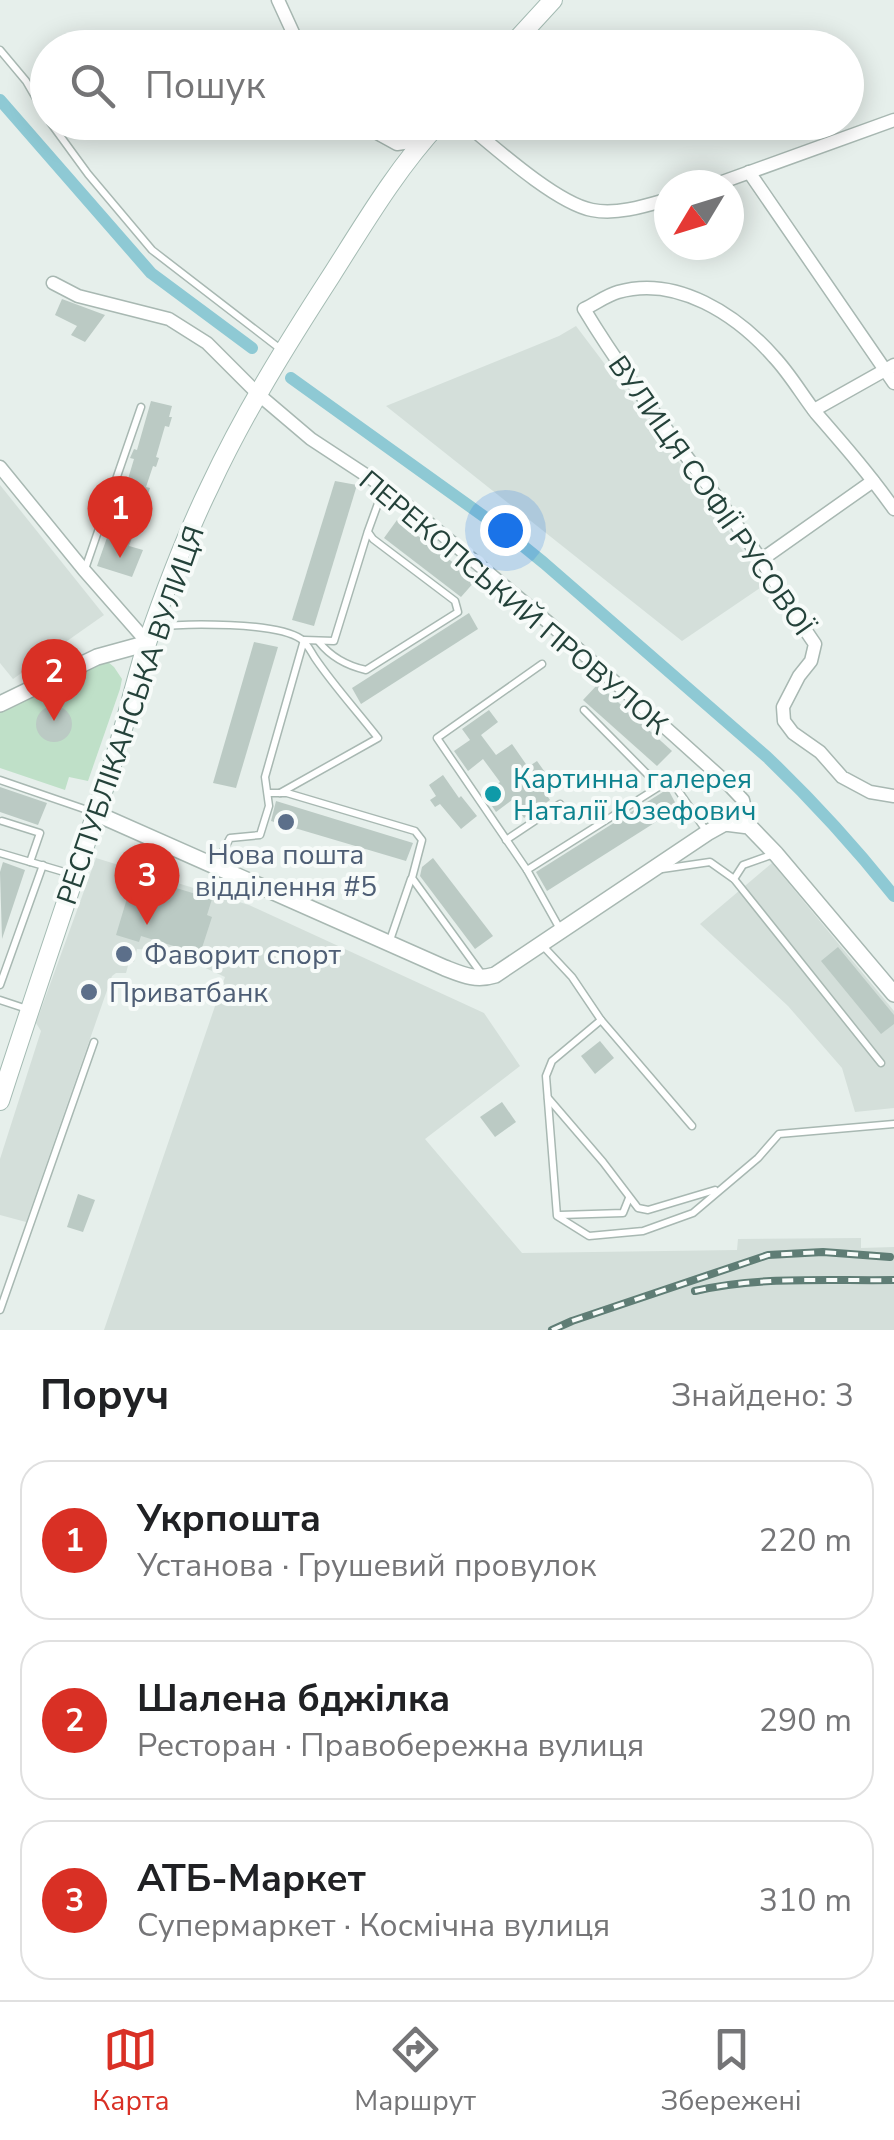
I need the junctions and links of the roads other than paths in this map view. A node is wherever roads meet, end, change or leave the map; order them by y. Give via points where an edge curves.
1 (278, 0) edge
2 (553, 0) edge
3 (292, 30) edge
4 (526, 30) edge
5 (0, 50) edge
6 (30, 88) edge
7 (894, 120) edge
8 (864, 131) edge
9 (62, 140) edge
10 (389, 140) edge
11 (424, 140) joint
12 (487, 140) edge
13 (838, 140) edge
14 (749, 172) junction
15 (744, 174) edge
16 (654, 203) edge
17 (53, 283) dead end
18 (286, 347) junction
19 (890, 367) edge
20 (894, 382) edge
21 (258, 394) junction
22 (141, 407) dead end
23 (814, 410) junction
24 (0, 468) edge
25 (873, 480) junction
26 (384, 487) junction
27 (894, 509) edge
28 (368, 530) junction
29 (761, 560) junction
30 (84, 570) junction
31 (150, 635) junction
32 (304, 640) junction
33 (318, 641) junction
34 (115, 652) junction
35 (542, 664) dead end
36 (138, 680) junction
37 (0, 704) edge
38 (584, 710) dead end
39 (0, 780) edge
40 (659, 786) junction
41 (268, 793) junction
42 (280, 794) junction
43 (894, 796) edge
44 (560, 804) dead end
45 (95, 813) junction
46 (1, 823) edge
47 (750, 826) junction
48 (707, 833) junction
49 (506, 840) junction
50 (0, 853) edge
51 (776, 854) junction
52 (30, 862) junction
53 (43, 865) junction
54 (216, 866) junction
55 (526, 870) junction
56 (650, 870) junction
57 (75, 875) junction
58 (412, 878) junction
59 (734, 879) junction
60 (560, 930) junction
61 (389, 943) junction
62 (540, 944) junction
63 (484, 978) junction
64 (0, 985) edge
65 (894, 994) edge
66 (0, 1000) edge
67 (30, 1010) junction
68 (601, 1020) junction
69 (94, 1042) dead end
70 (6, 1061) edge
71 (880, 1063) dead end
72 (547, 1097) junction
73 (0, 1100) edge
74 (894, 1124) edge
75 (692, 1126) dead end
76 (720, 1188) junction
77 (629, 1198) junction
78 (638, 1208) junction
79 (623, 1213) junction
80 (557, 1216) junction
81 (0, 1310) edge

1 - 3 street
2 - 4 main road
5 - 6 lane
7 - 8 street
9 - 18 lane via 152,250
10 - 11 street
11 - 18 main road, РЕСПУБЛІКАНСЬКА ВУЛИЦЯ
12 - 16 street via 564,200 622,211
13 - 14 street
14 - 15 street
14 - 19 street
17 - 21 street, ПЕРЕКОПСЬКИЙ ПРОВУЛОК via 94,301 169,319 208,343
18 - 21 main road, РЕСПУБЛІКАНСЬКА ВУЛИЦЯ
19 - 20 street
19 - 23 street
21 - 26 street, ПЕРЕКОПСЬКИЙ ПРОВУЛОК via 311,440
21 - 31 main road, РЕСПУБЛІКАНСЬКА ВУЛИЦЯ via 210,485
22 - 30 lane
23 - 25 street
23 - 29 street, ВУЛИЦЯ СОФІЇ РУСОВОЇ via 776,358 713,306 646,287 616,292 584,310
24 - 30 street
25 - 27 street
25 - 29 street
26 - 28 lane
26 - 47 street, ПЕРЕКОПСЬКИЙ ПРОВУЛОК via 727,782 744,800
28 - 33 lane via 334,641
28 - 33 lane via 455,601 458,612 366,670
29 - 43 street, ВУЛИЦЯ СОФІЇ РУСОВОЇ via 815,644 783,707 784,720 842,776
30 - 31 street
31 - 32 lane via 177,624 246,626
31 - 34 street
31 - 36 main road, РЕСПУБЛІКАНСЬКА ВУЛИЦЯ
32 - 33 lane
32 - 41 lane via 265,777
32 - 42 lane via 378,738
34 - 36 street via 136,665
34 - 37 street
35 - 49 lane via 437,738
36 - 45 main road, РЕСПУБЛІКАНСЬКА ВУЛИЦЯ
38 - 40 lane
39 - 45 lane
40 - 48 lane via 675,786
40 - 55 lane
41 - 42 lane
41 - 54 lane via 260,835 230,838
42 - 58 lane via 415,831 422,840
44 - 49 lane
45 - 54 street
45 - 57 main road, РЕСПУБЛІКАНСЬКА ВУЛИЦЯ
46 - 52 lane via 40,833
47 - 48 street via 726,824
47 - 51 street
48 - 56 street
49 - 55 lane
50 - 52 lane
51 - 59 lane via 744,865
51 - 65 street
52 - 53 lane
53 - 57 lane
53 - 64 lane
54 - 61 street
55 - 60 lane
56 - 59 lane via 710,862
56 - 60 street
57 - 67 main road, РЕСПУБЛІКАНСЬКА ВУЛИЦЯ
58 - 61 lane
58 - 63 lane
59 - 71 lane
60 - 62 street
61 - 63 street
62 - 63 street
62 - 68 lane
66 - 67 lane
67 - 70 main road, РЕСПУБЛІКАНСЬКА ВУЛИЦЯ
68 - 72 lane via 552,1061
68 - 75 lane
69 - 81 lane
70 - 73 main road, РЕСПУБЛІКАНСЬКА ВУЛИЦЯ
72 - 77 lane
72 - 80 lane
74 - 76 lane via 779,1134
76 - 78 lane
76 - 80 lane via 693,1213 643,1231 589,1236
77 - 78 lane
77 - 79 lane
78 - 79 lane
79 - 80 lane

